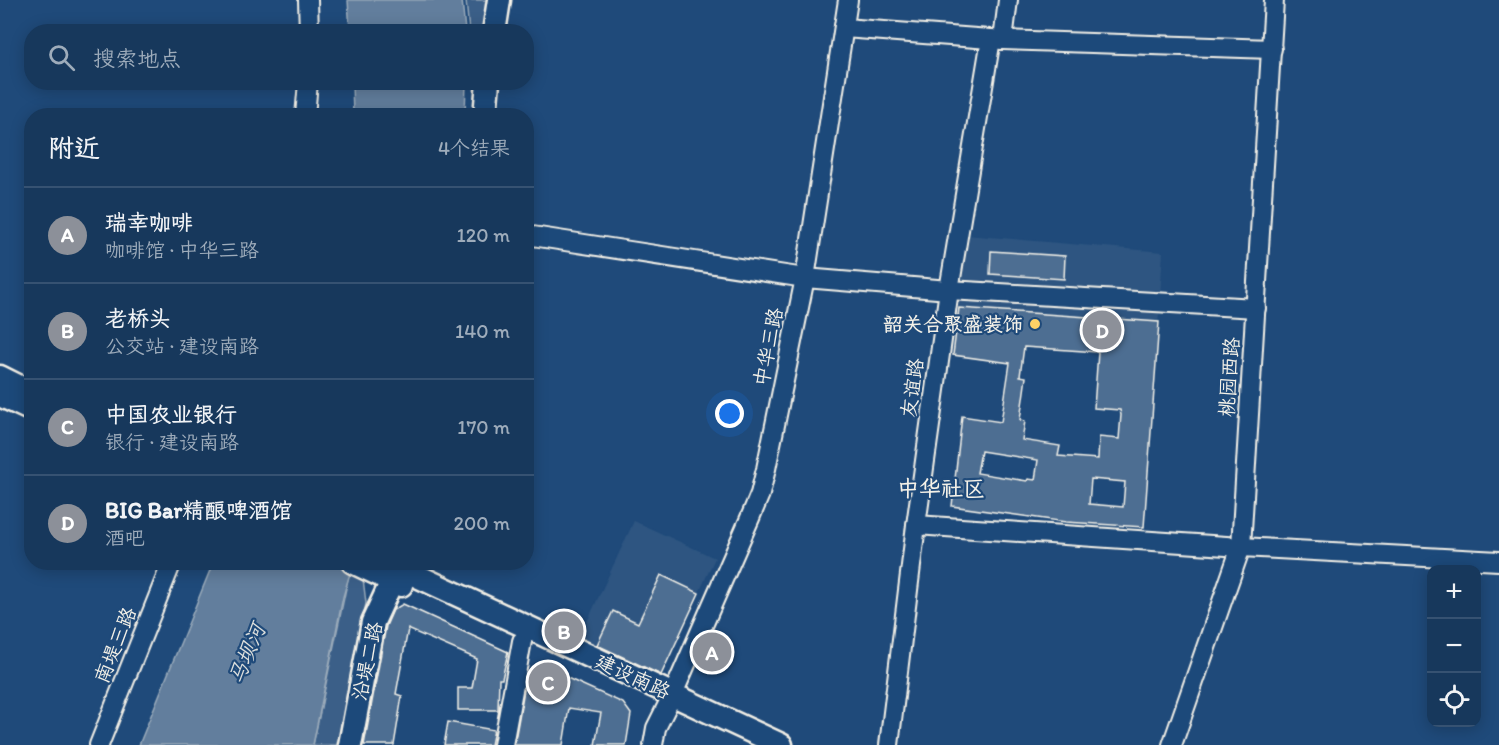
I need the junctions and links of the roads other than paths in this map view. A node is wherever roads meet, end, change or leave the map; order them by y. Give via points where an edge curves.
1 (308, 0) edge
2 (499, 0) edge
3 (848, 0) edge
4 (1008, 0) edge
5 (1274, 0) edge
6 (309, 24) edge
7 (495, 24) edge
8 (844, 28) junction
9 (997, 40) junction
10 (1272, 49) junction
11 (307, 90) edge
12 (487, 90) edge
13 (306, 108) edge
14 (486, 108) edge
15 (534, 236) edge
16 (805, 278) junction
17 (949, 290) junction
18 (1256, 308) junction
19 (0, 377) edge
20 (24, 389) edge
21 (0, 395) edge
22 (24, 407) edge
23 (916, 525) junction
24 (1241, 547) junction
25 (1499, 561) edge
26 (169, 570) edge
27 (384, 570) edge
28 (388, 570) edge
29 (388, 570) edge
30 (522, 641) junction
31 (670, 700) junction
32 (99, 745) edge
33 (350, 745) edge
34 (503, 745) edge
35 (653, 745) edge
36 (744, 745) edge
37 (780, 745) edge
38 (889, 745) edge
39 (1172, 745) edge

1 - 6 street
2 - 7 main road
3 - 8 street, 中华三路
4 - 9 street, 友谊路
5 - 10 street, 桃园西路
8 - 9 street
8 - 16 street, 中华三路
9 - 10 street
9 - 17 street, 友谊路
10 - 18 street, 桃园西路
11 - 13 street
12 - 14 main road
15 - 16 street
16 - 17 street
16 - 31 street, 中华三路 via 760,494
17 - 18 street
17 - 23 street, 友谊路
18 - 24 street, 桃园西路
19 - 20 main road
21 - 22 main road
23 - 24 street
23 - 38 street, 友谊路
24 - 25 street
24 - 39 street, 桃园西路
26 - 32 street, 南堤三路
27 - 33 main road, 沿堤二路
28 - 31 main road, 建设南路
29 - 30 main road, 建设南路
30 - 31 main road, 建设南路
30 - 34 street
31 - 35 street, 中华三路 via 656,728
31 - 36 main road, 建设南路
31 - 37 main road, 建设南路

